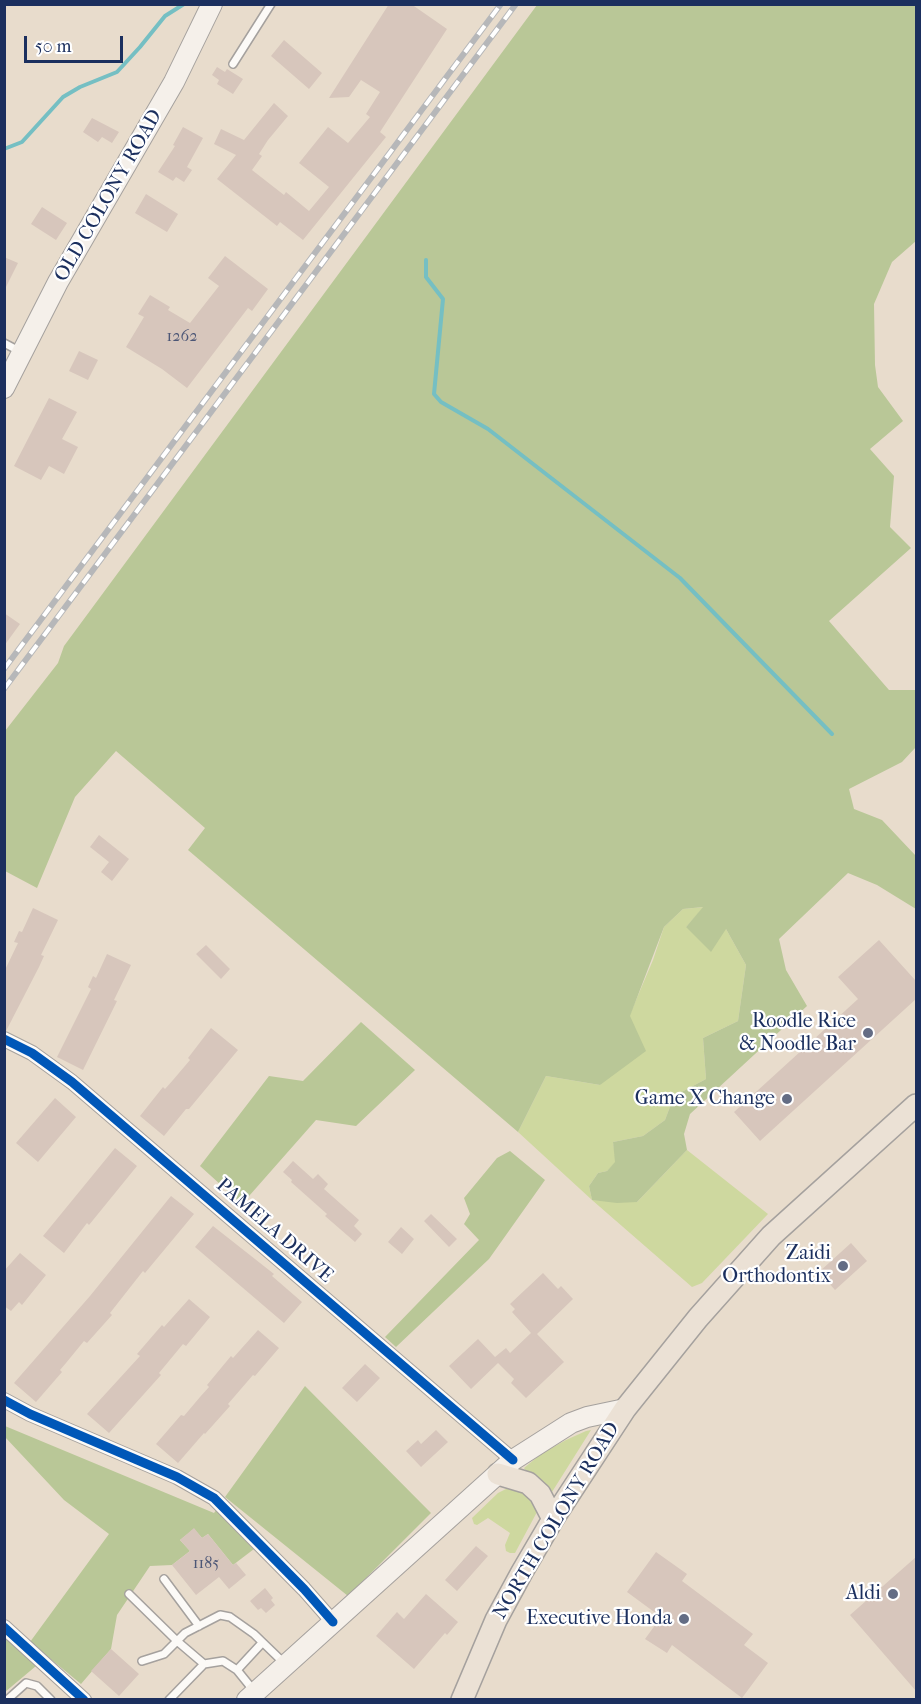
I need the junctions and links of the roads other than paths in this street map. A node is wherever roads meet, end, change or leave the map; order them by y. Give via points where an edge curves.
1 (212, 4) edge
2 (271, 4) edge
3 (233, 64) dead end
4 (4, 343) edge
5 (22, 352) junction
6 (5, 384) edge
7 (4, 1039) edge
8 (916, 1105) edge
9 (4, 1400) edge
10 (625, 1409) junction
11 (506, 1467) junction
12 (553, 1519) junction
13 (164, 1579) dead end
14 (129, 1594) dead end
15 (333, 1622) junction
16 (200, 1626) junction
17 (4, 1627) edge
18 (177, 1641) junction
19 (262, 1643) junction
20 (142, 1661) dead end
21 (204, 1664) junction
22 (286, 1665) junction
23 (237, 1670) junction
24 (251, 1696) edge
25 (7, 1700) edge
26 (51, 1700) edge
27 (84, 1700) edge
28 (170, 1700) edge
29 (462, 1700) edge

1 - 5 main road, OLD COLONY ROAD via 174,82
2 - 3 lane
4 - 5 lane
5 - 6 main road, OLD COLONY ROAD
7 - 11 street, PAMELA DRIVE via 32,1053 72,1082
8 - 10 main road, NORTH COLONY ROAD via 771,1236
9 - 15 street via 177,1477 214,1498
10 - 11 main road via 571,1423
10 - 12 main road, NORTH COLONY ROAD
11 - 12 main road via 540,1494
11 - 15 main road
12 - 29 main road, NORTH COLONY ROAD via 496,1620
13 - 16 lane
14 - 18 lane
15 - 22 main road
16 - 18 lane
16 - 19 lane via 220,1615 230,1617
17 - 27 street
18 - 20 lane via 164,1654
18 - 21 lane
19 - 22 lane
19 - 23 lane
21 - 23 lane via 224,1661
21 - 28 lane
22 - 24 main road
23 - 24 lane
25 - 26 lane via 26,1683 37,1686

